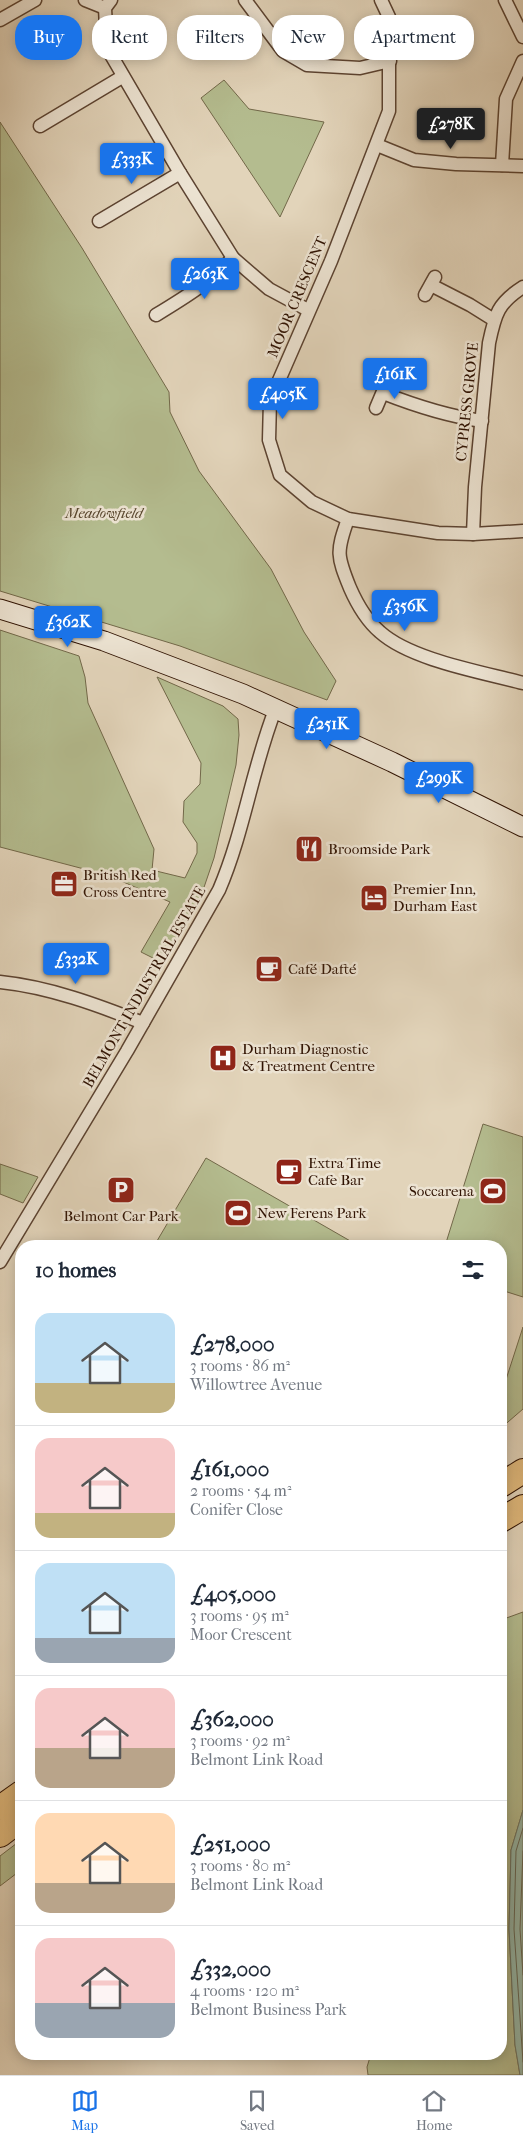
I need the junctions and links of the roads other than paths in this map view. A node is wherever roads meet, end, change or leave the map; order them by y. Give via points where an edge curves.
1 (36, 0) edge
2 (86, 0) edge
3 (244, 0) edge
4 (381, 0) edge
5 (505, 0) edge
6 (108, 4) edge
7 (0, 20) edge
8 (523, 37) edge
9 (390, 61) junction
10 (523, 61) edge
11 (122, 77) junction
12 (40, 126) dead end
13 (376, 145) junction
14 (502, 165) junction
15 (523, 166) edge
16 (180, 173) junction
17 (99, 221) dead end
18 (234, 258) junction
19 (430, 286) dead end
20 (523, 287) edge
21 (308, 310) junction
22 (156, 315) dead end
23 (494, 320) junction
24 (376, 408) dead end
25 (482, 421) junction
26 (348, 519) junction
27 (523, 531) edge
28 (473, 534) junction
29 (0, 609) edge
30 (523, 683) edge
31 (275, 710) junction
32 (523, 827) edge
33 (0, 982) edge
34 (143, 1024) junction
35 (0, 1262) edge
36 (523, 1471) edge
37 (507, 1481) edge
38 (523, 1481) edge
39 (507, 1490) edge
40 (523, 1507) edge
41 (507, 1516) edge
42 (15, 1797) edge
43 (0, 1808) edge
44 (15, 1824) edge
45 (0, 1835) edge

1 - 7 street
2 - 6 street
3 - 9 street via 283,51 307,65 360,68
4 - 9 street, MOOR CRESCENT via 389,17
5 - 8 street
6 - 11 street via 107,48
9 - 13 street, MOOR CRESCENT via 389,110
10 - 14 street via 506,99
11 - 12 street
11 - 16 street
13 - 14 street via 414,160
13 - 21 street, MOOR CRESCENT
14 - 15 street
16 - 17 street
16 - 18 street
18 - 21 street via 269,289
18 - 22 street via 191,294
19 - 23 street
20 - 23 street, CYPRESS GROVE via 506,297
21 - 26 street, MOOR CRESCENT via 270,401 269,440 280,474 312,502
23 - 25 street, CYPRESS GROVE
24 - 25 street via 385,388 419,408
25 - 28 street, CYPRESS GROVE
26 - 28 street, MOOR CRESCENT
26 - 30 street via 338,546 342,568 358,606 380,633 410,652
27 - 28 street, MOOR CRESCENT
29 - 31 street via 137,653
31 - 32 street via 377,755
31 - 34 street, BELMONT INDUSTRIAL ESTATE via 260,747 229,865
33 - 34 street via 95,1004
34 - 35 street, BELMONT INDUSTRIAL ESTATE
36 - 37 highway
38 - 39 highway
40 - 41 highway
42 - 43 highway
44 - 45 highway

